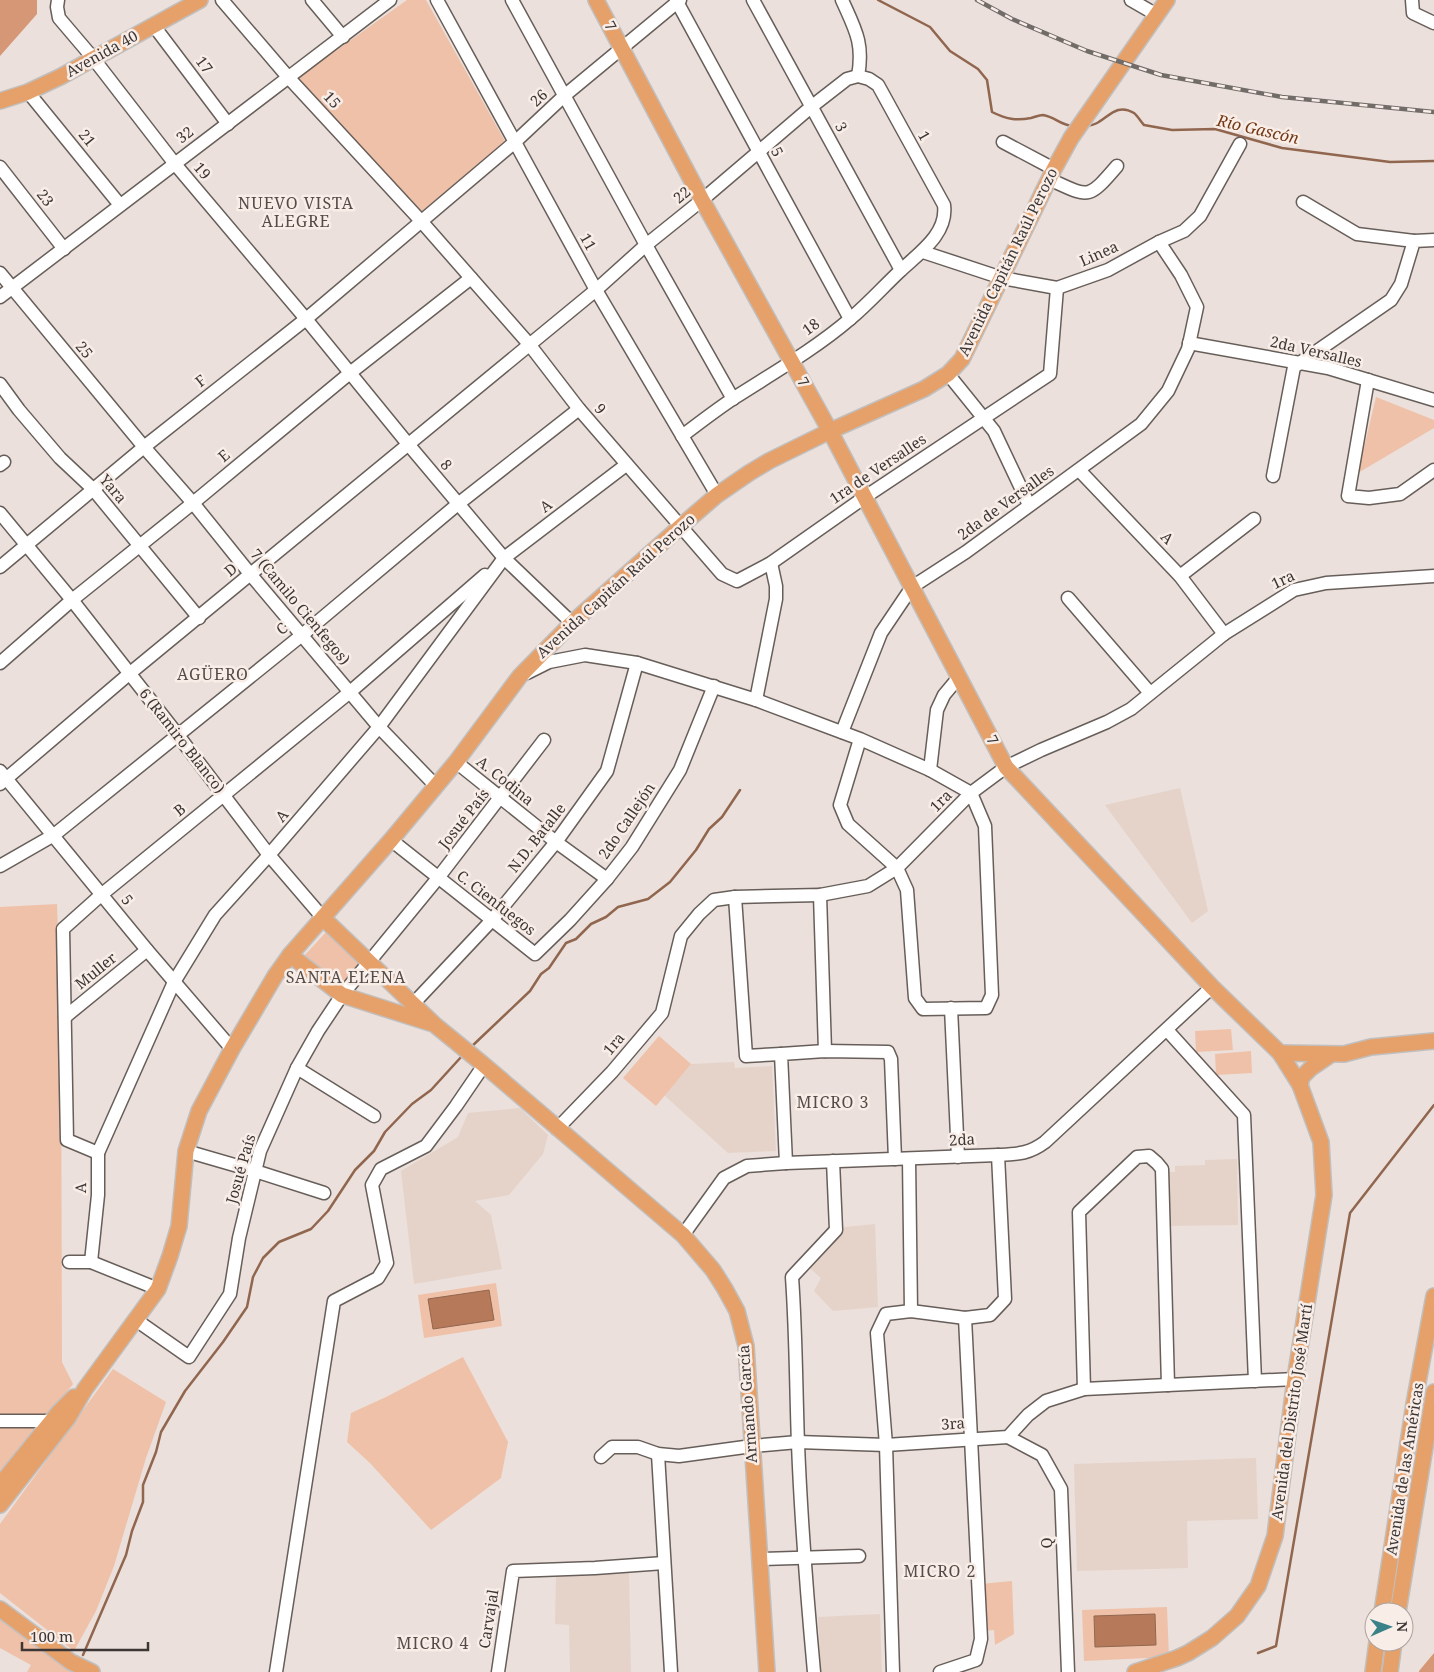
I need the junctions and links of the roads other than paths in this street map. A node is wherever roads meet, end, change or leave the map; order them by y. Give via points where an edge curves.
1 (58, 0) edge
2 (200, 0) edge
3 (222, 0) edge
4 (312, 0) edge
5 (390, 0) edge
6 (437, 0) edge
7 (512, 0) edge
8 (596, 0) edge
9 (753, 0) edge
10 (842, 0) edge
11 (1131, 0) edge
12 (1167, 0) edge
13 (1412, 0) edge
14 (678, 1) edge
15 (1157, 15) junction
16 (1434, 23) edge
17 (154, 26) junction
18 (343, 37) junction
19 (621, 48) junction
20 (93, 58) junction
21 (858, 76) junction
22 (288, 77) junction
23 (28, 92) junction
24 (564, 96) junction
25 (0, 101) edge
26 (811, 107) junction
27 (228, 124) junction
28 (515, 142) junction
29 (1003, 142) dead end
30 (1240, 144) dead end
31 (759, 152) junction
32 (175, 164) junction
33 (1117, 166) dead end
34 (0, 167) edge
35 (1051, 174) junction
36 (702, 200) junction
37 (1303, 202) dead end
38 (120, 204) junction
39 (421, 221) junction
40 (942, 225) joint
41 (1434, 240) edge
42 (1414, 241) junction
43 (1159, 242) junction
44 (646, 245) junction
45 (64, 248) junction
46 (923, 252) junction
47 (901, 270) junction
48 (0, 273) edge
49 (471, 278) junction
50 (1002, 278) junction
51 (12, 288) junction
52 (1057, 288) junction
53 (596, 290) junction
54 (0, 297) edge
55 (306, 319) junction
56 (850, 319) junction
57 (1189, 343) junction
58 (529, 344) junction
59 (792, 362) junction
60 (1297, 363) junction
61 (350, 373) junction
62 (948, 374) junction
63 (1368, 380) junction
64 (0, 384) edge
65 (733, 399) junction
66 (1434, 400) edge
67 (579, 409) junction
68 (984, 418) junction
69 (830, 431) junction
70 (682, 436) junction
71 (408, 444) junction
72 (144, 447) junction
73 (626, 465) junction
74 (1079, 470) junction
75 (1434, 470) edge
76 (1273, 476) dead end
77 (93, 490) junction
78 (717, 495) junction
79 (865, 497) junction
80 (193, 503) junction
81 (458, 504) junction
82 (1029, 505) junction
83 (0, 513) edge
84 (1254, 519) dead end
85 (681, 526) junction
86 (26, 544) junction
87 (139, 547) junction
88 (504, 558) junction
89 (771, 563) junction
90 (0, 566) edge
91 (251, 575) junction
92 (1180, 576) junction
93 (1434, 576) edge
94 (912, 587) junction
95 (1068, 598) dead end
96 (72, 600) junction
97 (199, 618) junction
98 (572, 623) junction
99 (1224, 634) junction
100 (302, 635) junction
101 (637, 662) junction
102 (0, 663) edge
103 (129, 674) junction
104 (520, 676) junction
105 (959, 676) junction
106 (714, 686) junction
107 (350, 692) junction
108 (1150, 694) junction
109 (756, 700) junction
110 (379, 726) junction
111 (842, 732) junction
112 (177, 734) junction
113 (860, 739) junction
114 (544, 740) dead end
115 (456, 762) junction
116 (1006, 767) junction
117 (930, 770) junction
118 (2, 778) edge
119 (435, 785) junction
120 (971, 793) junction
121 (224, 796) junction
122 (501, 798) junction
123 (54, 835) junction
124 (391, 840) junction
125 (556, 842) junction
126 (269, 855) junction
127 (0, 866) edge
128 (897, 868) junction
129 (438, 878) junction
130 (606, 879) junction
131 (102, 895) junction
132 (820, 896) junction
133 (735, 897) junction
134 (323, 918) junction
135 (492, 920) junction
136 (147, 950) junction
137 (535, 954) joint
138 (290, 955) junction
139 (369, 963) junction
140 (174, 982) junction
141 (1212, 987) junction
142 (342, 995) junction
143 (413, 1004) junction
144 (951, 1008) junction
145 (65, 1017) junction
146 (435, 1025) junction
147 (1167, 1030) junction
148 (1434, 1042) edge
149 (232, 1049) junction
150 (826, 1051) junction
151 (1280, 1053) junction
152 (782, 1054) junction
153 (1330, 1055) junction
154 (479, 1061) junction
155 (297, 1068) junction
156 (1300, 1085) junction
157 (374, 1116) dead end
158 (557, 1128) junction
159 (186, 1151) junction
160 (98, 1153) junction
161 (998, 1155) junction
162 (958, 1157) junction
163 (895, 1159) junction
164 (909, 1159) junction
165 (832, 1161) junction
166 (786, 1163) junction
167 (255, 1171) junction
168 (324, 1193) dead end
169 (683, 1235) junction
170 (69, 1262) dead end
171 (91, 1262) junction
172 (158, 1289) junction
173 (1434, 1296) edge
174 (911, 1311) junction
175 (965, 1318) junction
176 (136, 1320) junction
177 (1295, 1379) junction
178 (1255, 1381) junction
179 (1168, 1385) junction
180 (1084, 1389) junction
181 (1434, 1392) edge
182 (60, 1417) junction
183 (0, 1421) edge
184 (1008, 1437) junction
185 (972, 1439) junction
186 (798, 1442) junction
187 (886, 1445) junction
188 (752, 1446) junction
189 (658, 1454) junction
190 (602, 1457) dead end
191 (0, 1486) edge
192 (0, 1505) edge
193 (859, 1556) dead end
194 (803, 1558) junction
195 (760, 1559) junction
196 (664, 1563) junction
197 (1384, 1602) edge
198 (1400, 1602) edge
199 (0, 1609) edge
200 (1376, 1652) edge
201 (1393, 1652) edge
202 (92, 1672) edge
203 (276, 1672) edge
204 (498, 1672) edge
205 (670, 1672) edge
206 (767, 1672) edge
207 (814, 1672) edge
208 (893, 1672) edge
209 (940, 1672) edge
210 (1068, 1672) edge
211 (1135, 1672) edge
212 (1373, 1672) edge
213 (1390, 1672) edge

1 - 20 street, 19 via 59,18
2 - 17 main road, Avenida 40
3 - 22 street, 15
4 - 18 street
5 - 18 street, 32
6 - 28 street, 11
7 - 24 street
8 - 19 main road, 7
9 - 26 street, 3
10 - 21 street via 860,48
11 - 15 street
12 - 15 main road, Avenida Capitán Raúl Perozo
13 - 16 street via 1413,13
14 - 19 street, 26
14 - 31 street, 5
15 - 35 main road, Avenida Capitán Raúl Perozo via 1071,138
17 - 20 main road, Avenida 40
17 - 27 street, 17
18 - 22 street, 32
19 - 24 street, 26
19 - 36 main road, 7
20 - 23 main road, Avenida 40
20 - 32 street, 19
21 - 26 street, 22 via 848,79
21 - 40 street, 1 via 878,85 944,205
22 - 27 street, 32
22 - 39 street, 15
23 - 25 main road, Avenida 40
23 - 38 street, 21
24 - 28 street, 26
24 - 44 street
26 - 31 street, 22
26 - 47 street, 3
27 - 32 street, 32
28 - 39 street, 26
28 - 53 street, 11
29 - 35 street
30 - 43 street, Linea via 1200,216 1184,231
31 - 36 street, 22
31 - 56 street, 5
32 - 38 street, 32
32 - 55 street, 19
33 - 35 street via 1093,192 1082,194
34 - 45 street, 23
35 - 50 main road, Avenida Capitán Raúl Perozo
36 - 44 street, 22
36 - 59 main road, 7
37 - 42 street via 1357,234
38 - 45 street, 32
39 - 49 street, 9
39 - 55 street, F
40 - 46 street, 18
41 - 42 street
42 - 60 street via 1401,284 1391,300
43 - 52 street, Linea via 1108,270
43 - 57 street, 2da de Versalles via 1197,307
44 - 53 street, 22
44 - 65 street
45 - 51 street, 32
46 - 47 street, 18
46 - 50 street, Linea
47 - 56 street, 18
48 - 51 street, 25
49 - 58 street, 9
49 - 61 street, E
50 - 52 street, Linea
50 - 62 main road, Avenida Capitán Raúl Perozo via 962,358
51 - 54 street, 32
51 - 72 street, 25
52 - 68 street, 1ra de Versalles via 1050,374
53 - 58 street, 22
53 - 70 street, 11
55 - 61 street, 8
55 - 72 street, F
56 - 59 street, 18
57 - 60 street, 2da Versalles
57 - 74 street, 2da de Versalles via 1168,391 1141,424
58 - 67 street, 9
58 - 71 street, D
59 - 65 street, 18
59 - 69 main road, 7
60 - 63 street, 2da Versalles
60 - 76 street
61 - 71 street, 8
61 - 80 street, E
62 - 68 street
62 - 69 main road, Avenida Capitán Raúl Perozo via 924,389
63 - 66 street, 2da Versalles
63 - 75 street via 1348,496 1369,498 1400,494
64 - 77 street, Yara via 60,458
65 - 70 street, 18
67 - 73 street, 9
67 - 81 street, C
68 - 79 street, 1ra de Versalles
68 - 82 street
69 - 78 main road, Avenida Capitán Raúl Perozo via 769,461
69 - 79 main road, 7
70 - 78 street, 11
71 - 81 street, 8
71 - 91 street, D
72 - 77 street, F
72 - 80 street, 7 (Camilo Cienfegos)
73 - 85 street, 9
73 - 88 street, A
74 - 82 street, 2da de Versalles
74 - 92 street, A
77 - 86 street, F
77 - 87 street, Yara
78 - 85 main road, Avenida Capitán Raúl Perozo
79 - 89 street, 1ra de Versalles
79 - 94 main road, 7
80 - 87 street, E
80 - 91 street, 7 (Camilo Cienfegos)
81 - 88 street, 8
81 - 100 street, C
82 - 94 street, 2da de Versalles
83 - 86 street, 6 (Ramiro Blanco)
84 - 92 street
85 - 89 street, 9 via 722,574 737,581
85 - 98 main road, Avenida Capitán Raúl Perozo
86 - 90 street, F
86 - 96 street, 6 (Ramiro Blanco)
87 - 96 street, E
87 - 97 street, Yara
88 - 98 street, 8
88 - 107 street, B
88 - 110 street, A
89 - 109 street via 776,599
91 - 97 street, D
91 - 100 street, 7 (Camilo Cienfegos)
92 - 99 street, A
93 - 99 street, 1ra via 1326,583 1294,590
94 - 105 main road, 7
94 - 111 street, 2da de Versalles via 881,632
95 - 108 street
96 - 102 street, E
96 - 103 street, 6 (Ramiro Blanco)
97 - 103 street, D
98 - 104 main road, Avenida Capitán Raúl Perozo
99 - 108 street, 1ra
100 - 107 street, 7 (Camilo Cienfegos)
100 - 112 street, C
101 - 104 street via 585,655 549,662
101 - 106 street
101 - 125 street, N.D. Batalle via 607,771
103 - 112 street, 6 (Ramiro Blanco)
103 - 118 street, D
104 - 115 main road, Avenida Capitán Raúl Perozo
105 - 116 main road, 7
105 - 117 street via 937,710
106 - 109 street
106 - 130 street, 2do Callejón via 680,770 632,847
107 - 110 street, 7 (Camilo Cienfegos)
107 - 121 street, B
108 - 116 street, 1ra via 1107,722
109 - 111 street
110 - 119 street, 7 (Camilo Cienfegos)
110 - 126 street, A
111 - 113 street
112 - 121 street, 6 (Ramiro Blanco)
112 - 123 street, C
113 - 117 street
113 - 128 street via 840,805 848,824
114 - 122 street, Josué País
115 - 119 main road, Avenida Capitán Raúl Perozo
115 - 122 street, A. Codina
116 - 120 street, 1ra
116 - 141 main road, 7
117 - 120 street
118 - 123 street, 5
119 - 124 main road, Avenida Capitán Raúl Perozo
120 - 128 street, 1ra
120 - 144 street via 985,826 992,995 986,1008
121 - 126 street, 6 (Ramiro Blanco)
121 - 131 street, B
122 - 125 street, A. Codina
122 - 129 street, Josué País
123 - 127 street, C
123 - 131 street, 5
124 - 129 street, C. Cienfuegos
124 - 134 main road, Avenida Capitán Raúl Perozo
125 - 130 street, A. Codina
125 - 135 street, N.D. Batalle
126 - 134 street, 6 (Ramiro Blanco)
126 - 140 street, A via 215,915
128 - 132 street, 1ra via 868,886
128 - 144 street via 907,890 915,998 924,1009
129 - 135 street, C. Cienfuegos
129 - 139 street, Josué País
130 - 137 street, 2do Callejón
131 - 136 street, 5
131 - 145 street, B via 63,929
132 - 133 street, 1ra
132 - 150 street
133 - 152 street via 746,1056
133 - 158 street, 1ra via 714,900 682,936 662,1013 612,1072
134 - 138 main road, Avenida Capitán Raúl Perozo
134 - 139 main road, 6 (Ramiro Blanco)
135 - 137 street, C. Cienfuegos
135 - 143 street, N.D. Batalle
136 - 140 street, 5
136 - 145 street, Muller
138 - 142 main road
138 - 149 main road, Avenida Capitán Raúl Perozo
139 - 142 street, Josué País
139 - 143 main road, 6 (Ramiro Blanco)
140 - 149 street, 5
140 - 160 street, A
141 - 147 street, 2da
141 - 151 main road, Avenida del Distrito José Martí
142 - 146 main road
142 - 155 street, Josué País
143 - 146 main road, Armando García
144 - 162 street
145 - 160 street, B via 67,1140
146 - 154 main road, Armando García
147 - 161 street, 2da via 1034,1150
147 - 178 street via 1244,1115
148 - 153 main road via 1371,1047
149 - 159 main road, Avenida Capitán Raúl Perozo via 199,1111
150 - 152 street
150 - 163 street via 888,1052 891,1059
151 - 153 main road
151 - 156 main road, Avenida del Distrito José Martí
152 - 166 street
153 - 156 main road via 1302,1076
154 - 158 main road, Armando García
154 - 203 street via 456,1106 426,1146 381,1168 372,1184 386,1263 378,1278 334,1301
155 - 157 street
155 - 167 street, Josué País via 260,1151
156 - 177 main road, Avenida del Distrito José Martí via 1322,1142 1324,1195
158 - 169 main road, Armando García
159 - 167 street
159 - 172 main road, Avenida Capitán Raúl Perozo via 178,1226
160 - 171 street, A via 98,1195
161 - 162 street, 2da
161 - 175 street via 1005,1299 990,1315
162 - 164 street, 2da
163 - 164 street, 2da
163 - 165 street, 2da
164 - 174 street
165 - 166 street, 2da
165 - 186 street via 836,1230 792,1277
166 - 169 street, 2da via 747,1166 724,1178
167 - 168 street
167 - 176 street, Josué País via 230,1294 189,1357
169 - 188 main road, Armando García via 713,1270 737,1311 746,1346
170 - 171 street
171 - 172 street
172 - 176 main road, Avenida Capitán Raúl Perozo
173 - 197 main road, Avenida de las Américas
174 - 175 street
174 - 187 street via 886,1314 877,1333
175 - 185 street
176 - 182 main road, Avenida Capitán Raúl Perozo
177 - 178 street
177 - 211 main road, Avenida del Distrito José Martí via 1275,1536 1258,1586 1237,1616 1212,1638 1177,1658
178 - 179 street
179 - 180 street
179 - 180 street via 1162,1169 1149,1156 1137,1157 1079,1212
180 - 184 street via 1046,1401
181 - 198 main road, Avenida de las Américas
182 - 183 street
182 - 191 main road, Avenida Capitán Raúl Perozo
182 - 192 main road, Avenida Capitán Raúl Perozo
184 - 185 street, 3ra
184 - 210 street, Q via 1042,1455 1060,1489
185 - 187 street, 3ra
185 - 209 street via 982,1639 976,1660
186 - 187 street, 3ra
186 - 188 street, 3ra
186 - 194 street
187 - 208 street
188 - 189 street, 3ra via 679,1456
188 - 195 main road, Armando García
189 - 190 street, 3ra via 638,1448 612,1447
189 - 196 street
193 - 194 street
194 - 195 street
194 - 207 street
195 - 206 main road, Armando García
196 - 204 street, Carvajal via 513,1571
196 - 205 street
199 - 202 main road via 71,1662
200 - 212 main road
201 - 213 main road

